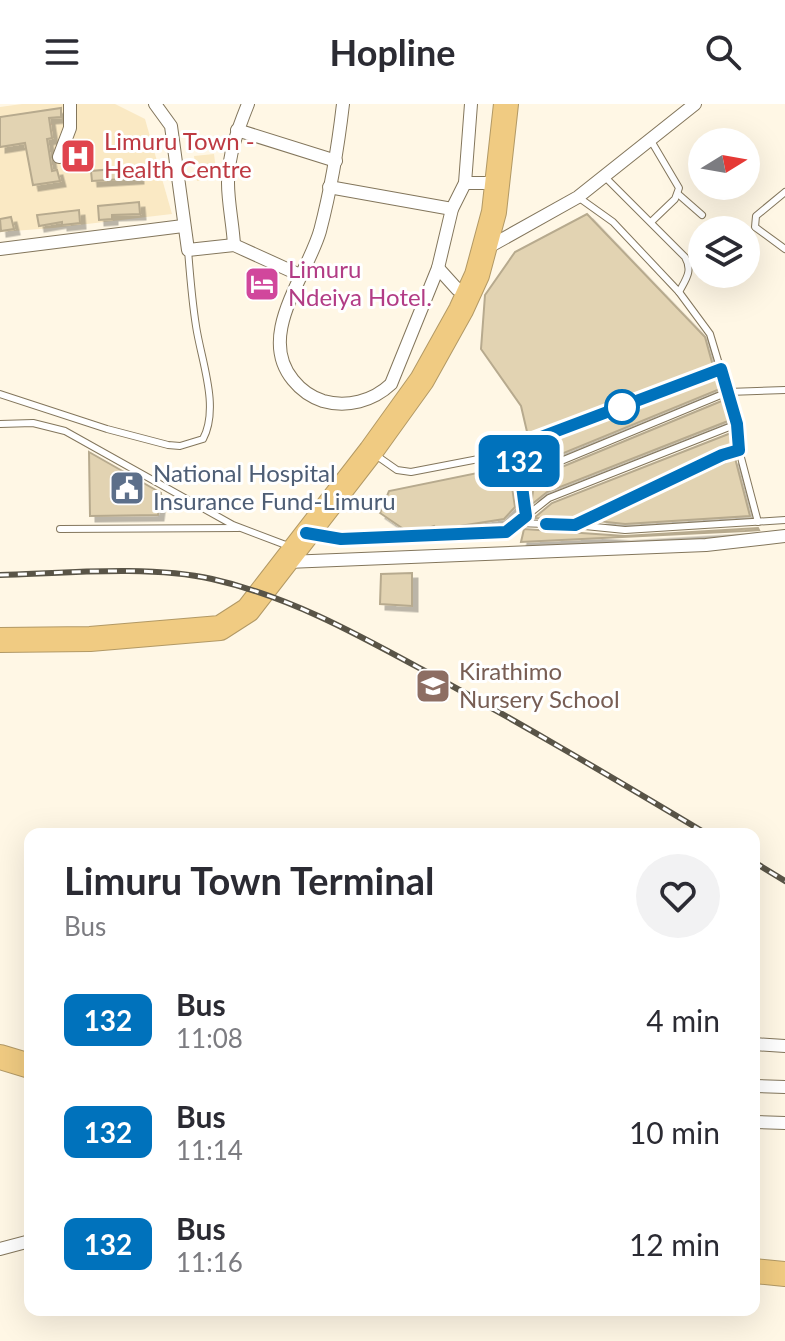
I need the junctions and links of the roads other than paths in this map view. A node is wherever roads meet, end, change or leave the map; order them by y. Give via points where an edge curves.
1 (70, 104) edge
2 (155, 104) edge
3 (248, 104) edge
4 (343, 104) edge
5 (471, 104) edge
6 (695, 104) edge
7 (511, 108) edge
8 (237, 130) junction
9 (650, 139) junction
10 (59, 157) dead end
11 (336, 161) junction
12 (604, 176) junction
13 (465, 183) junction
14 (498, 183) junction
15 (329, 187) junction
16 (785, 192) edge
17 (678, 194) junction
18 (578, 197) junction
19 (452, 209) junction
20 (702, 215) dead end
21 (651, 222) junction
22 (183, 226) junction
23 (234, 245) junction
24 (0, 249) edge
25 (485, 249) junction
26 (785, 249) edge
27 (188, 250) junction
28 (438, 268) junction
29 (300, 275) junction
30 (679, 292) junction
31 (469, 295) junction
32 (721, 369) junction
33 (785, 390) edge
34 (728, 392) junction
35 (0, 394) edge
36 (50, 411) junction
37 (0, 424) edge
38 (737, 424) junction
39 (46, 426) junction
40 (739, 450) junction
41 (371, 451) junction
42 (494, 456) dead end
43 (520, 478) junction
44 (526, 516) junction
45 (785, 520) edge
46 (758, 522) junction
47 (517, 523) junction
48 (575, 525) junction
49 (241, 528) junction
50 (60, 529) dead end
51 (785, 536) edge
52 (296, 548) junction
53 (0, 640) edge
54 (760, 1044) edge
55 (785, 1046) edge
56 (0, 1057) edge
57 (24, 1064) edge
58 (760, 1086) edge
59 (785, 1087) edge
60 (760, 1122) edge
61 (785, 1123) edge
62 (24, 1243) edge
63 (0, 1249) edge
64 (760, 1272) edge
65 (785, 1274) edge

1 - 10 street via 70,128
2 - 22 street via 171,126
3 - 8 street
4 - 11 street
5 - 13 street
6 - 9 street
7 - 14 highway
8 - 11 street
8 - 23 street via 228,183
9 - 12 street
9 - 17 lane via 678,182
11 - 15 street
12 - 18 street
12 - 21 lane
13 - 14 street
13 - 19 street
14 - 25 highway
15 - 19 street
15 - 29 street via 319,234
16 - 26 lane via 756,216 755,227
17 - 20 lane
17 - 21 lane
18 - 25 street
18 - 30 lane via 613,222
19 - 28 street
21 - 30 lane via 690,265
22 - 24 street
22 - 27 street
23 - 27 street
23 - 29 street
25 - 31 highway
27 - 36 lane via 210,401 209,429 203,439 168,445
28 - 29 street via 391,384 368,400 341,404 304,392 284,366 281,331
28 - 31 street
30 - 32 lane via 710,334
31 - 41 highway via 422,380
32 - 34 lane
32 - 43 lane via 521,446
33 - 34 lane
34 - 38 lane
34 - 43 lane
35 - 36 lane
36 - 39 lane
37 - 39 lane
38 - 40 lane
38 - 44 lane via 549,498
39 - 49 lane via 65,431
40 - 46 lane
40 - 48 lane
41 - 42 lane via 397,470 411,472
41 - 52 highway
43 - 44 lane
44 - 47 lane
45 - 46 lane
46 - 48 lane via 625,530
47 - 48 lane
47 - 52 lane via 506,532 341,539
49 - 50 lane
49 - 52 lane
51 - 52 street via 706,545
52 - 53 highway via 248,610 220,628
54 - 55 street
56 - 57 highway
58 - 59 street
60 - 61 street
62 - 63 street
64 - 65 highway

